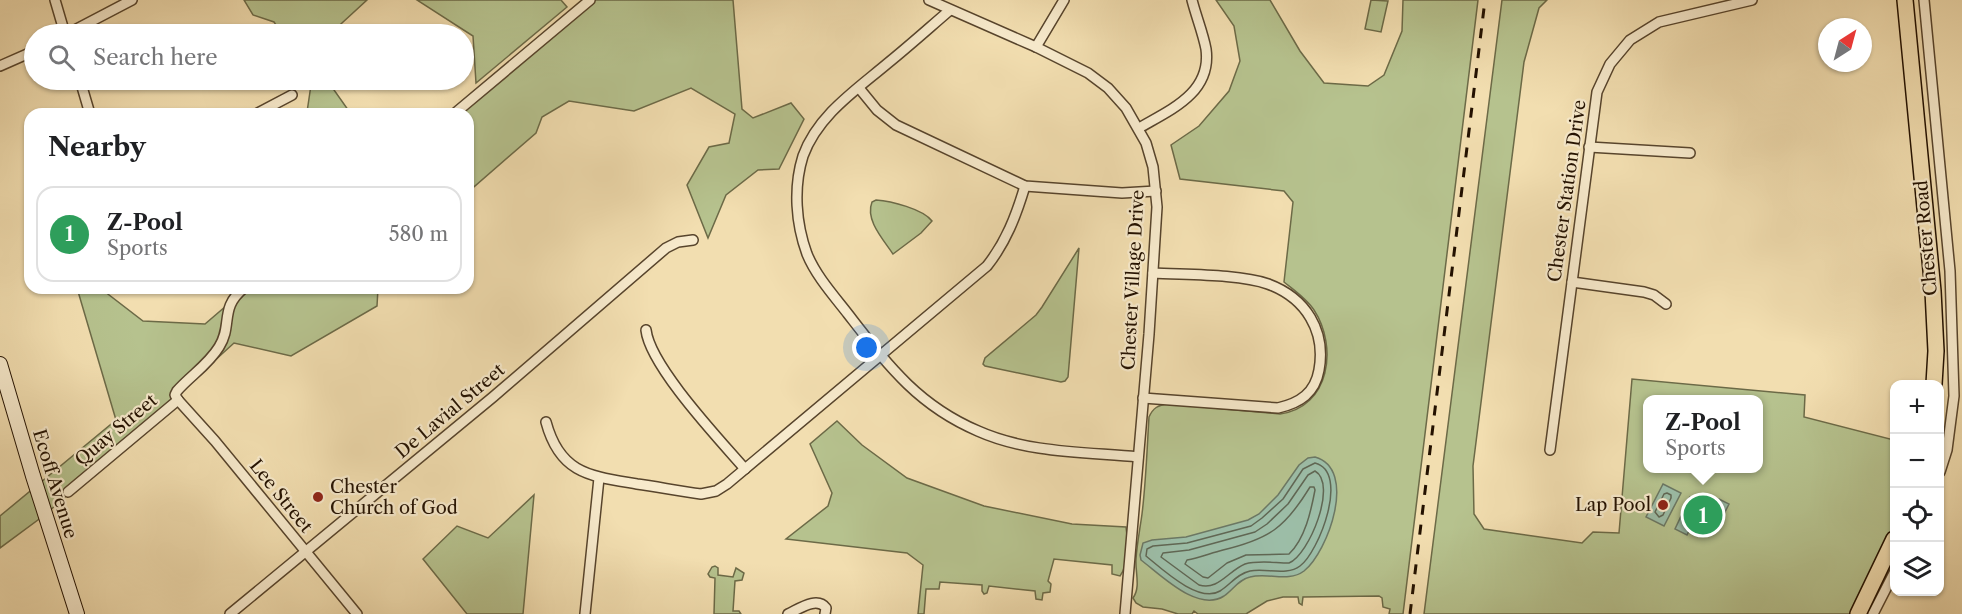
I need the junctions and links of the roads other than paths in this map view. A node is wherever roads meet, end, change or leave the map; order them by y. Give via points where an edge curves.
1 (55, 0) edge
2 (132, 0) edge
3 (590, 0) edge
4 (929, 0) edge
5 (1064, 0) edge
6 (1192, 0) edge
7 (1752, 0) edge
8 (1905, 0) edge
9 (1924, 0) edge
10 (950, 10) junction
11 (63, 24) edge
12 (85, 24) edge
13 (1036, 47) junction
14 (24, 55) edge
15 (0, 66) edge
16 (859, 88) junction
17 (83, 90) edge
18 (292, 95) dead end
19 (88, 108) edge
20 (267, 108) edge
21 (461, 108) edge
22 (1139, 128) junction
23 (1589, 147) junction
24 (1690, 153) dead end
25 (1025, 186) junction
26 (1156, 191) junction
27 (693, 240) dead end
28 (1153, 273) junction
29 (1572, 282) junction
30 (237, 294) edge
31 (1666, 304) dead end
32 (645, 330) dead end
33 (880, 356) junction
34 (0, 364) edge
35 (1934, 380) edge
36 (1143, 398) junction
37 (178, 400) junction
38 (546, 422) dead end
39 (1550, 450) dead end
40 (1138, 457) junction
41 (1944, 459) edge
42 (745, 469) junction
43 (599, 478) junction
44 (68, 492) dead end
45 (1893, 542) edge
46 (305, 552) junction
47 (1890, 581) edge
48 (77, 614) edge
49 (230, 614) edge
50 (357, 614) edge
51 (585, 614) edge
52 (788, 614) edge
53 (825, 614) edge
54 (1125, 614) edge
55 (1858, 614) edge
56 (1873, 614) edge

1 - 11 street
2 - 12 street
3 - 21 street
4 - 10 street, Chester Village Drive
5 - 13 street
6 - 22 street via 1206,50 1201,81 1192,95
7 - 23 street, Chester Station Drive via 1659,22 1630,40 1610,64 1597,92
8 - 35 main road, Chester Road via 1933,291
9 - 41 street, Chester Road via 1950,271 1954,396
10 - 13 street, Chester Village Drive
10 - 16 street
13 - 22 street, Chester Village Drive via 1088,73 1108,88
14 - 15 street
16 - 25 street via 896,125
16 - 33 street via 819,126 804,156 797,183 798,222 808,256
17 - 19 street
18 - 20 street
22 - 26 street, Chester Village Drive
23 - 24 street
23 - 29 street, Chester Station Drive
25 - 26 street via 1122,194
25 - 33 street via 999,252
26 - 28 street, Chester Village Drive
27 - 46 street, De Lavial Street via 666,248
28 - 36 street, Chester Village Drive
28 - 36 street via 1238,279 1268,284 1288,294 1316,324 1320,363 1317,380 1308,394 1294,404 1278,408
29 - 31 street via 1644,292
29 - 39 street, Chester Station Drive
30 - 37 street, Quay Street via 228,307 224,336 213,356 177,391
32 - 42 street via 658,361 682,395
33 - 40 street via 921,397 978,432 1040,448
33 - 42 street
34 - 48 street, Ecoff Avenue
36 - 40 street, Chester Village Drive
37 - 44 street, Quay Street
37 - 46 street, Lee Street
38 - 43 street via 552,441 572,465
40 - 54 street, Chester Village Drive
42 - 43 street via 716,491 701,494
43 - 51 street
45 - 55 main road
46 - 49 street, De Lavial Street
46 - 50 street, Lee Street
47 - 56 street
52 - 53 street via 816,602 823,604

